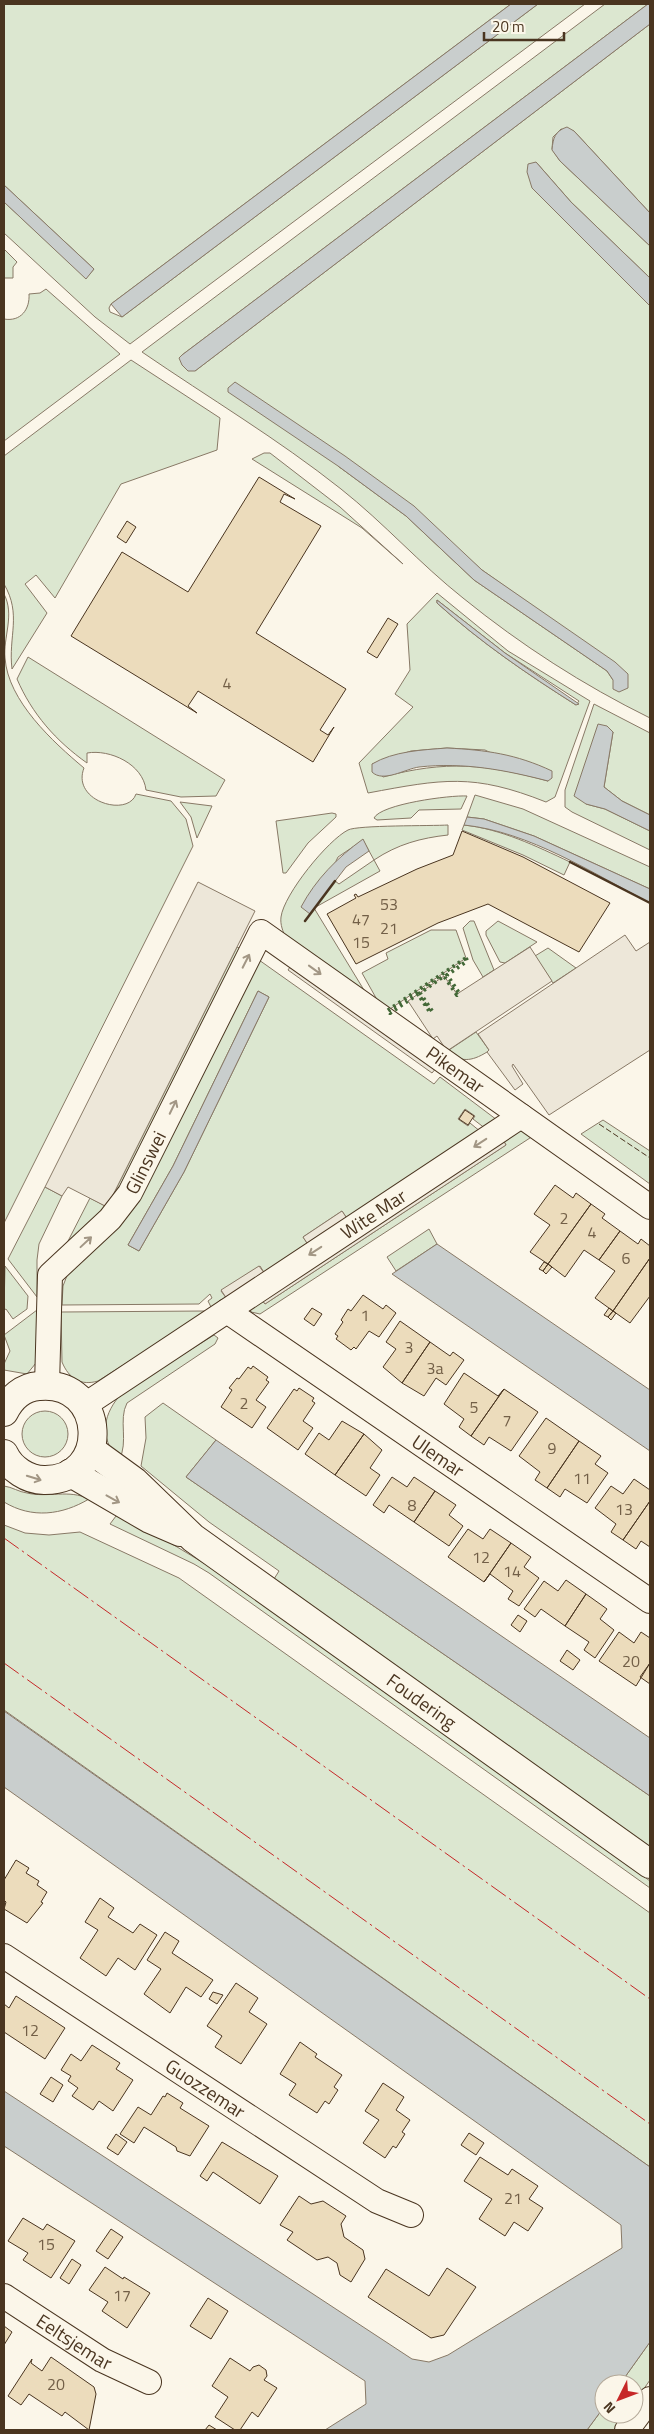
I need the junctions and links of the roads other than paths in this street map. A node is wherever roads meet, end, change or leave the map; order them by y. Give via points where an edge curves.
1 (261, 932) joint
2 (520, 1116) junction
3 (650, 1206) edge
4 (228, 1310) junction
5 (24, 1386) edge
6 (84, 1405) junction
7 (4, 1412) edge
8 (91, 1450) junction
9 (4, 1458) edge
10 (71, 1473) junction
11 (193, 1538) junction
12 (650, 1602) edge
13 (650, 1864) edge
14 (4, 1956) edge
15 (411, 2215) dead end
16 (4, 2296) edge
17 (149, 2382) dead end
18 (650, 2398) edge
19 (628, 2430) edge

1 -> 2 street, Pikemar
5 -> 1 street, Glinswei via 50,1275 110,1219 130,1193
2 - 3 street, Pikemar
2 -> 4 street, Wite Mar
4 - 6 street, Wite Mar
4 - 12 street, Ulemar
5 - 6 street via 62,1387
5 - 7 street
6 - 8 street via 92,1419
8 - 10 street
8 - 11 street, Foudering via 143,1488
9 -> 10 street via 28,1477 58,1479
10 -> 11 street, Foudering via 150,1520
11 - 13 street, Foudering
14 - 15 street, Guozzemar via 377,2201
16 - 17 street, Eeltsjemar via 102,2360
18 - 19 street

